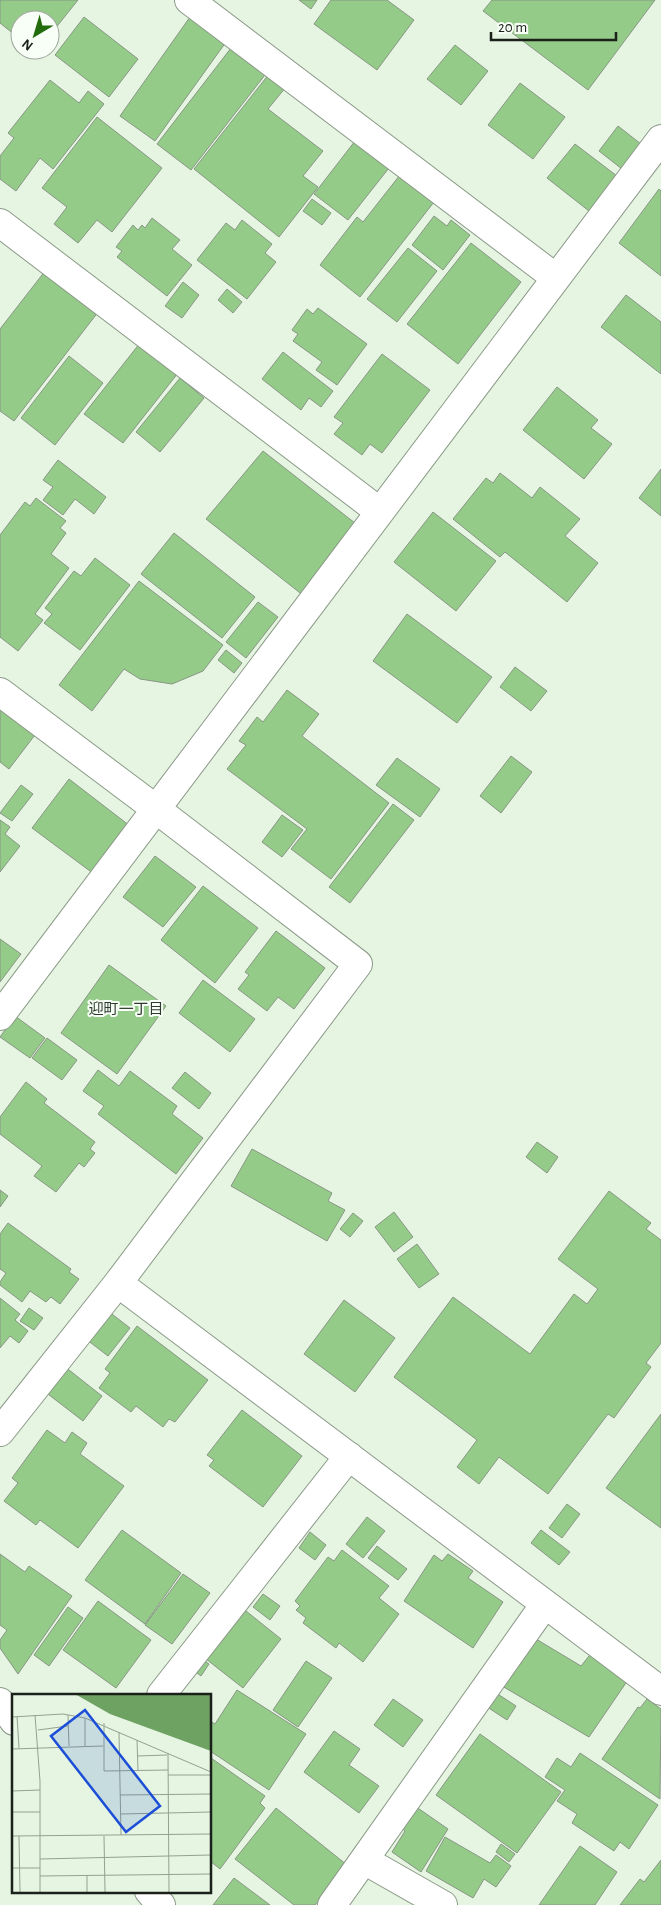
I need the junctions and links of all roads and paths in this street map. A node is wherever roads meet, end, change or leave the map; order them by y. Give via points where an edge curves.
1 (189, 0) edge
2 (661, 139) edge
3 (0, 223) edge
4 (556, 278) junction
5 (380, 512) junction
6 (0, 692) edge
7 (156, 808) junction
8 (0, 1016) edge
9 (118, 1283) junction
10 (0, 1432) edge
11 (349, 1456) junction
12 (545, 1604) junction
13 (661, 1691) edge
14 (162, 1694) edge
15 (0, 1702) edge
16 (12, 1718) edge
17 (364, 1860) junction
18 (150, 1892) edge
19 (161, 1905) edge
20 (332, 1905) edge
21 (443, 1905) edge

1 - 4 street
2 - 4 street
3 - 5 street
4 - 5 street
5 - 7 street
6 - 7 street
7 - 8 street
7 - 9 street via 358,964
9 - 10 street
9 - 11 street
11 - 12 street
11 - 14 street
12 - 13 street
12 - 17 street
15 - 16 street
17 - 20 street
17 - 21 street
18 - 19 street

